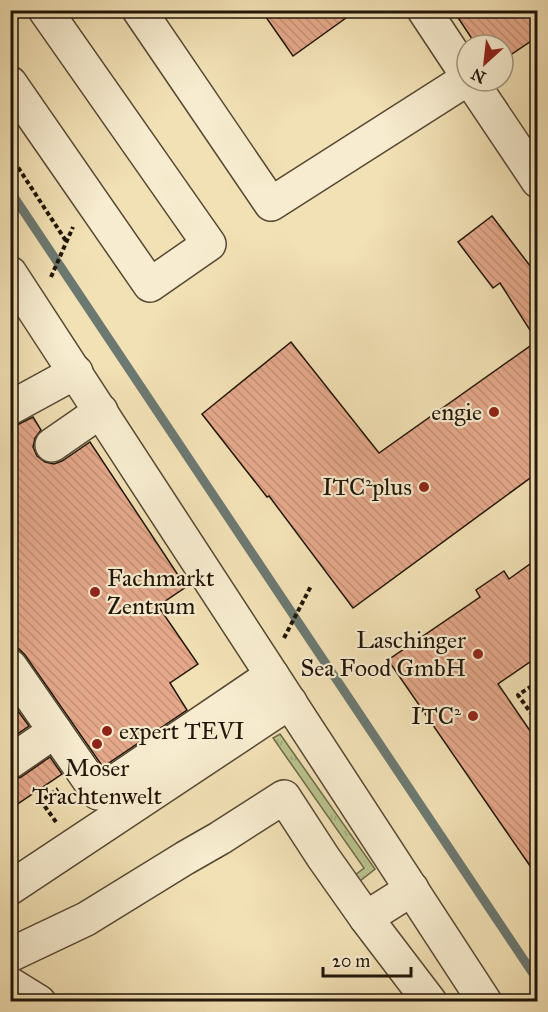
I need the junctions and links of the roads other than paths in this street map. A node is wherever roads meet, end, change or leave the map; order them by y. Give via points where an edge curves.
1 (45, 10) edge
2 (139, 10) edge
3 (424, 10) edge
4 (455, 58) edge
5 (10, 83) edge
6 (455, 86) edge
7 (478, 93) edge
8 (537, 181) edge
9 (10, 273) edge
10 (76, 372) junction
11 (10, 408) edge
12 (101, 411) junction
13 (52, 445) dead end
14 (10, 666) edge
15 (272, 675) junction
16 (290, 702) junction
17 (55, 731) junction
18 (10, 762) edge
19 (10, 888) edge
20 (412, 889) junction
21 (366, 918) junction
22 (10, 955) edge
23 (10, 984) edge
24 (39, 1002) edge
25 (430, 1002) edge
26 (485, 1002) edge

1 - 5 street via 209,244 150,285
2 - 6 street via 271,204
3 - 4 street
7 - 8 street
9 - 10 street
10 - 11 street
10 - 12 street
12 - 13 street
12 - 15 street
14 - 17 street
15 - 16 street
15 - 17 street via 98,793
16 - 19 street
16 - 20 street
17 - 18 street
20 - 21 street
20 - 26 street
21 - 22 street via 284,797 86,919
21 - 25 street
23 - 24 street

